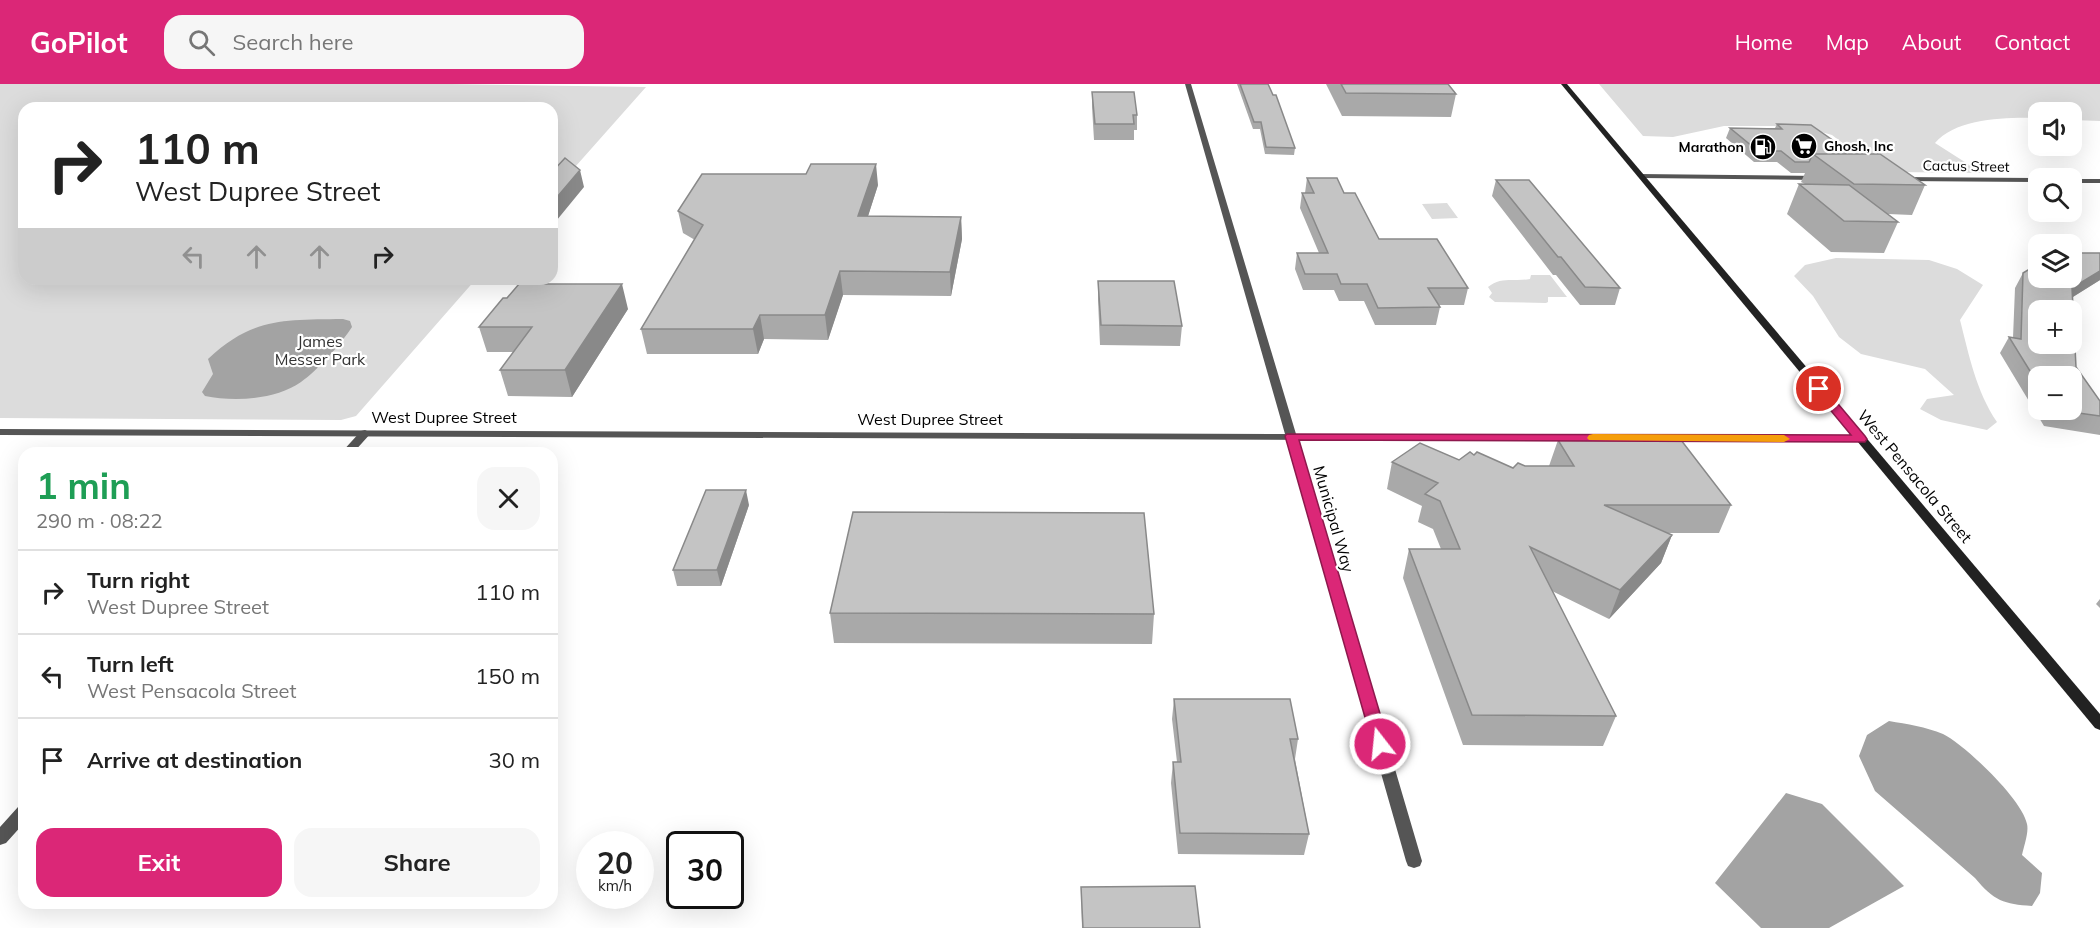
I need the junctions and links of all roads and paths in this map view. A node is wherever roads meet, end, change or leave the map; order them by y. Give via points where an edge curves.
1 (1188, 84) edge
2 (1564, 84) edge
3 (1642, 176) junction
4 (1825, 178) edge
5 (1894, 179) edge
6 (2028, 180) edge
7 (2082, 181) edge
8 (2100, 181) edge
9 (0, 432) edge
10 (365, 434) junction
11 (1292, 436) junction
12 (1860, 439) junction
13 (353, 447) edge
14 (2100, 724) edge
15 (18, 818) edge
16 (0, 838) edge
17 (1414, 861) dead end

1 - 11 street, Municipal Way
2 - 3 main road, West Pensacola Street
3 - 4 street
3 - 12 main road, West Pensacola Street
5 - 6 street, Cactus Street
7 - 8 street
9 - 10 street, West Dupree Street
10 - 11 street, West Dupree Street
10 - 13 street
11 - 12 street, West Dupree Street
11 - 17 street, Municipal Way
12 - 14 main road, West Pensacola Street
15 - 16 street

